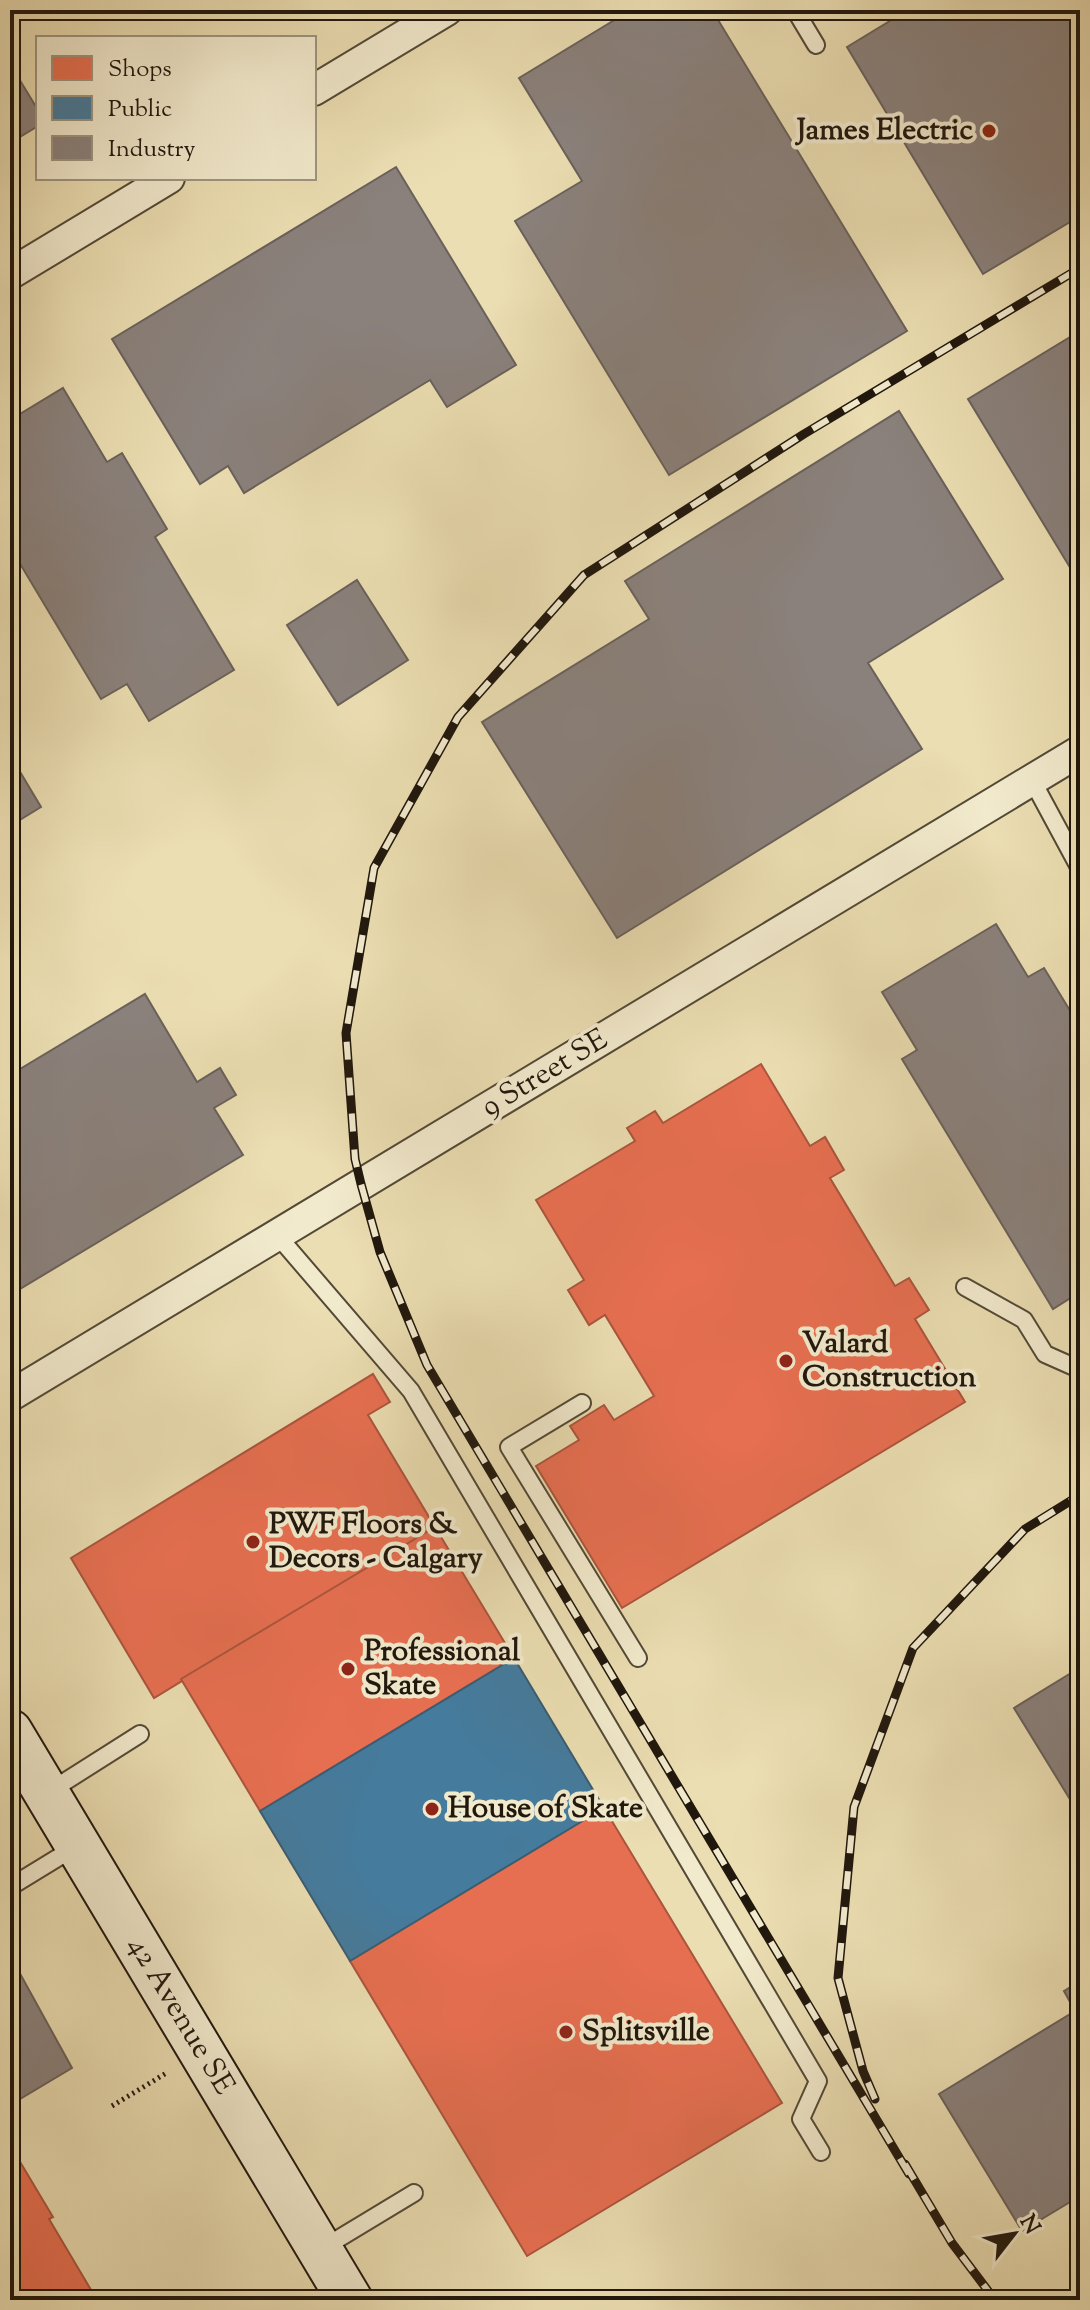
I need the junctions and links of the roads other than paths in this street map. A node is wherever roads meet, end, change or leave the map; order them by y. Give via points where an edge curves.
1 (447, 10) edge
2 (795, 10) edge
3 (816, 45) dead end
4 (316, 89) edge
5 (166, 180) edge
6 (10, 274) edge
7 (1080, 751) edge
8 (1032, 780) junction
9 (1080, 869) edge
10 (277, 1235) junction
11 (965, 1287) dead end
12 (1080, 1360) edge
13 (10, 1396) edge
14 (582, 1403) dead end
15 (638, 1658) dead end
16 (10, 1732) edge
17 (140, 1734) dead end
18 (46, 1793) junction
19 (78, 1845) junction
20 (10, 1887) edge
21 (821, 2152) dead end
22 (414, 2193) dead end
23 (320, 2250) junction
24 (344, 2298) edge

1 - 4 street
2 - 3 lane
5 - 6 street
7 - 8 street, 9 Street SE
8 - 9 lane
8 - 10 street, 9 Street SE
10 - 13 street, 9 Street SE
10 - 21 lane via 411,1391 818,2081 801,2119
11 - 12 lane via 1024,1320 1045,1354 1072,1366
14 - 15 lane via 509,1447
16 - 18 street, 42 Avenue SE
17 - 18 lane
18 - 19 street, 42 Avenue SE
19 - 20 lane
19 - 23 street, 42 Avenue SE
22 - 23 lane
23 - 24 street, 42 Avenue SE

